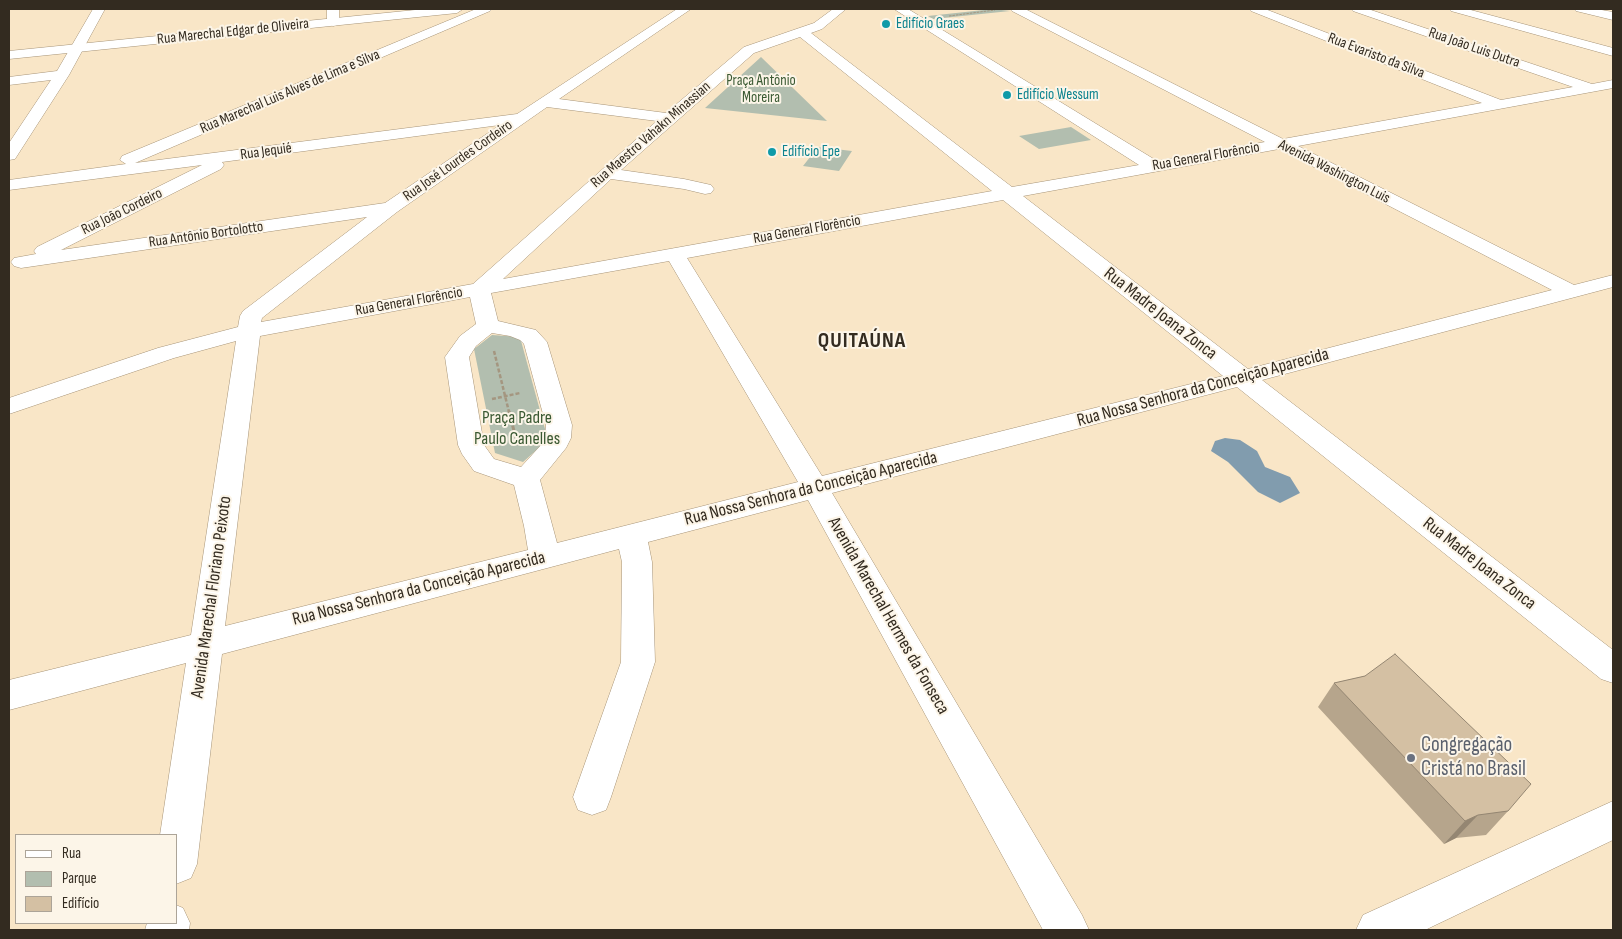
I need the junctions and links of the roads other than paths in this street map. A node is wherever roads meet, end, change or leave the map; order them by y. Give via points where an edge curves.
1 (99, 9) edge
2 (333, 9) edge
3 (457, 9) edge
4 (486, 9) edge
5 (685, 9) edge
6 (840, 9) edge
7 (900, 9) edge
8 (1016, 9) edge
9 (1255, 9) edge
10 (1357, 9) edge
11 (1455, 9) edge
12 (1580, 9) edge
13 (1613, 16) edge
14 (333, 22) junction
15 (802, 32) junction
16 (76, 48) junction
17 (1613, 52) edge
18 (9, 54) edge
19 (62, 75) junction
20 (9, 81) edge
21 (1613, 84) edge
22 (1590, 88) junction
23 (544, 102) junction
24 (1498, 104) junction
25 (522, 117) junction
26 (670, 118) junction
27 (1279, 144) junction
28 (9, 156) edge
29 (235, 156) junction
30 (1154, 167) junction
31 (607, 173) junction
32 (95, 175) junction
33 (69, 178) junction
34 (9, 185) edge
35 (705, 189) dead end
36 (1007, 193) junction
37 (9, 203) edge
38 (390, 208) junction
39 (674, 254) junction
40 (15, 265) edge
41 (1613, 281) edge
42 (480, 290) junction
43 (1572, 292) junction
44 (488, 326) junction
45 (248, 331) junction
46 (1241, 378) junction
47 (11, 411) edge
48 (526, 479) junction
49 (815, 488) junction
50 (631, 535) junction
51 (544, 557) junction
52 (206, 643) junction
53 (1613, 669) edge
54 (9, 695) edge
55 (592, 797) dead end
56 (1613, 820) edge
57 (178, 849) edge
58 (1067, 930) edge
59 (1378, 930) edge

1 - 16 street
2 - 14 street
3 - 14 street, Rua Marechal Edgar de Oliveira
4 - 32 street, Rua Marechal Luis Alves de Lima e Silva
5 - 23 street, Rua José Lourdes Cordeiro
6 - 15 street, Rua Maestro Vahakn Minassian via 818,26
7 - 30 street
8 - 27 street, Avenida Washington Luis
9 - 24 street, Rua Evaristo da Silva
10 - 22 street, Rua João Luis Dutra
11 - 17 street
12 - 13 street
14 - 16 street, Rua Marechal Edgar de Oliveira
15 - 26 street, Rua Maestro Vahakn Minassian via 749,50
15 - 36 street, Rua Madre Joana Zonca
16 - 18 street, Rua Marechal Edgar de Oliveira
16 - 19 street
19 - 20 street
19 - 28 street
21 - 22 street, Rua General Florêncio
22 - 24 street, Rua General Florêncio
23 - 25 street, Rua José Lourdes Cordeiro
23 - 26 street
24 - 27 street, Rua General Florêncio
25 - 29 street, Rua Jequié
25 - 38 street, Rua José Lourdes Cordeiro
26 - 31 street, Rua Maestro Vahakn Minassian
27 - 30 street, Rua General Florêncio
27 - 43 street, Avenida Washington Luis
29 - 32 street, Rua Jequié
29 - 40 street, Rua João Cordeiro
30 - 36 street, Rua General Florêncio
31 - 35 street
31 - 42 street, Rua Maestro Vahakn Minassian
32 - 33 street, Rua Jequié
33 - 34 street, Rua Jequié
33 - 37 street
36 - 39 street, Rua General Florêncio
36 - 46 street, Rua Madre Joana Zonca
38 - 40 street, Rua Antônio Bortolotto
38 - 45 street, Rua José Lourdes Cordeiro via 251,316
39 - 42 street, Rua General Florêncio
39 - 49 street, Avenida Marechal Hermes da Fonseca
41 - 43 street, Rua Nossa Senhora da Conceição Aparecida
42 - 44 street
42 - 45 street, Rua General Florêncio
43 - 46 street, Rua Nossa Senhora da Conceição Aparecida
44 - 48 street via 468,341 458,357 471,445 484,464
44 - 48 street via 514,330 528,335 535,342 559,424 553,448
45 - 47 street, Rua General Florêncio via 166,353
45 - 52 street, Avenida Marechal Floriano Peixoto
46 - 49 street, Rua Nossa Senhora da Conceição Aparecida
46 - 53 street, Rua Madre Joana Zonca
48 - 51 street
49 - 50 street, Rua Nossa Senhora da Conceição Aparecida
49 - 58 street, Avenida Marechal Hermes da Fonseca
50 - 51 street, Rua Nossa Senhora da Conceição Aparecida
50 - 55 street via 637,562 638,662
51 - 52 street, Rua Nossa Senhora da Conceição Aparecida
52 - 54 street, Rua Nossa Senhora da Conceição Aparecida
52 - 57 street, Avenida Marechal Floriano Peixoto
56 - 59 street

